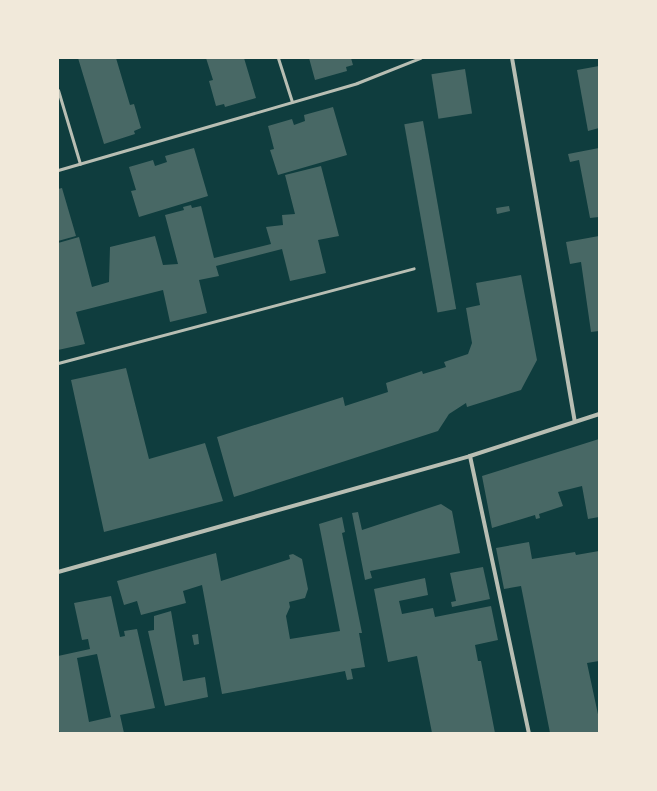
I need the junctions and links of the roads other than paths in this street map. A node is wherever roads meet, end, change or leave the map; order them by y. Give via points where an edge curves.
1 (278, 58) edge
2 (420, 58) edge
3 (512, 58) edge
4 (58, 90) edge
5 (292, 102) junction
6 (80, 164) junction
7 (58, 170) edge
8 (414, 268) dead end
9 (58, 363) edge
10 (599, 414) edge
11 (575, 422) junction
12 (470, 456) junction
13 (58, 572) edge
14 (529, 733) edge

1 - 5 lane
2 - 5 lane via 357,83
3 - 11 street
4 - 6 lane
5 - 6 lane
6 - 7 lane
8 - 9 lane
10 - 11 street
11 - 12 street
12 - 13 street
12 - 14 street

